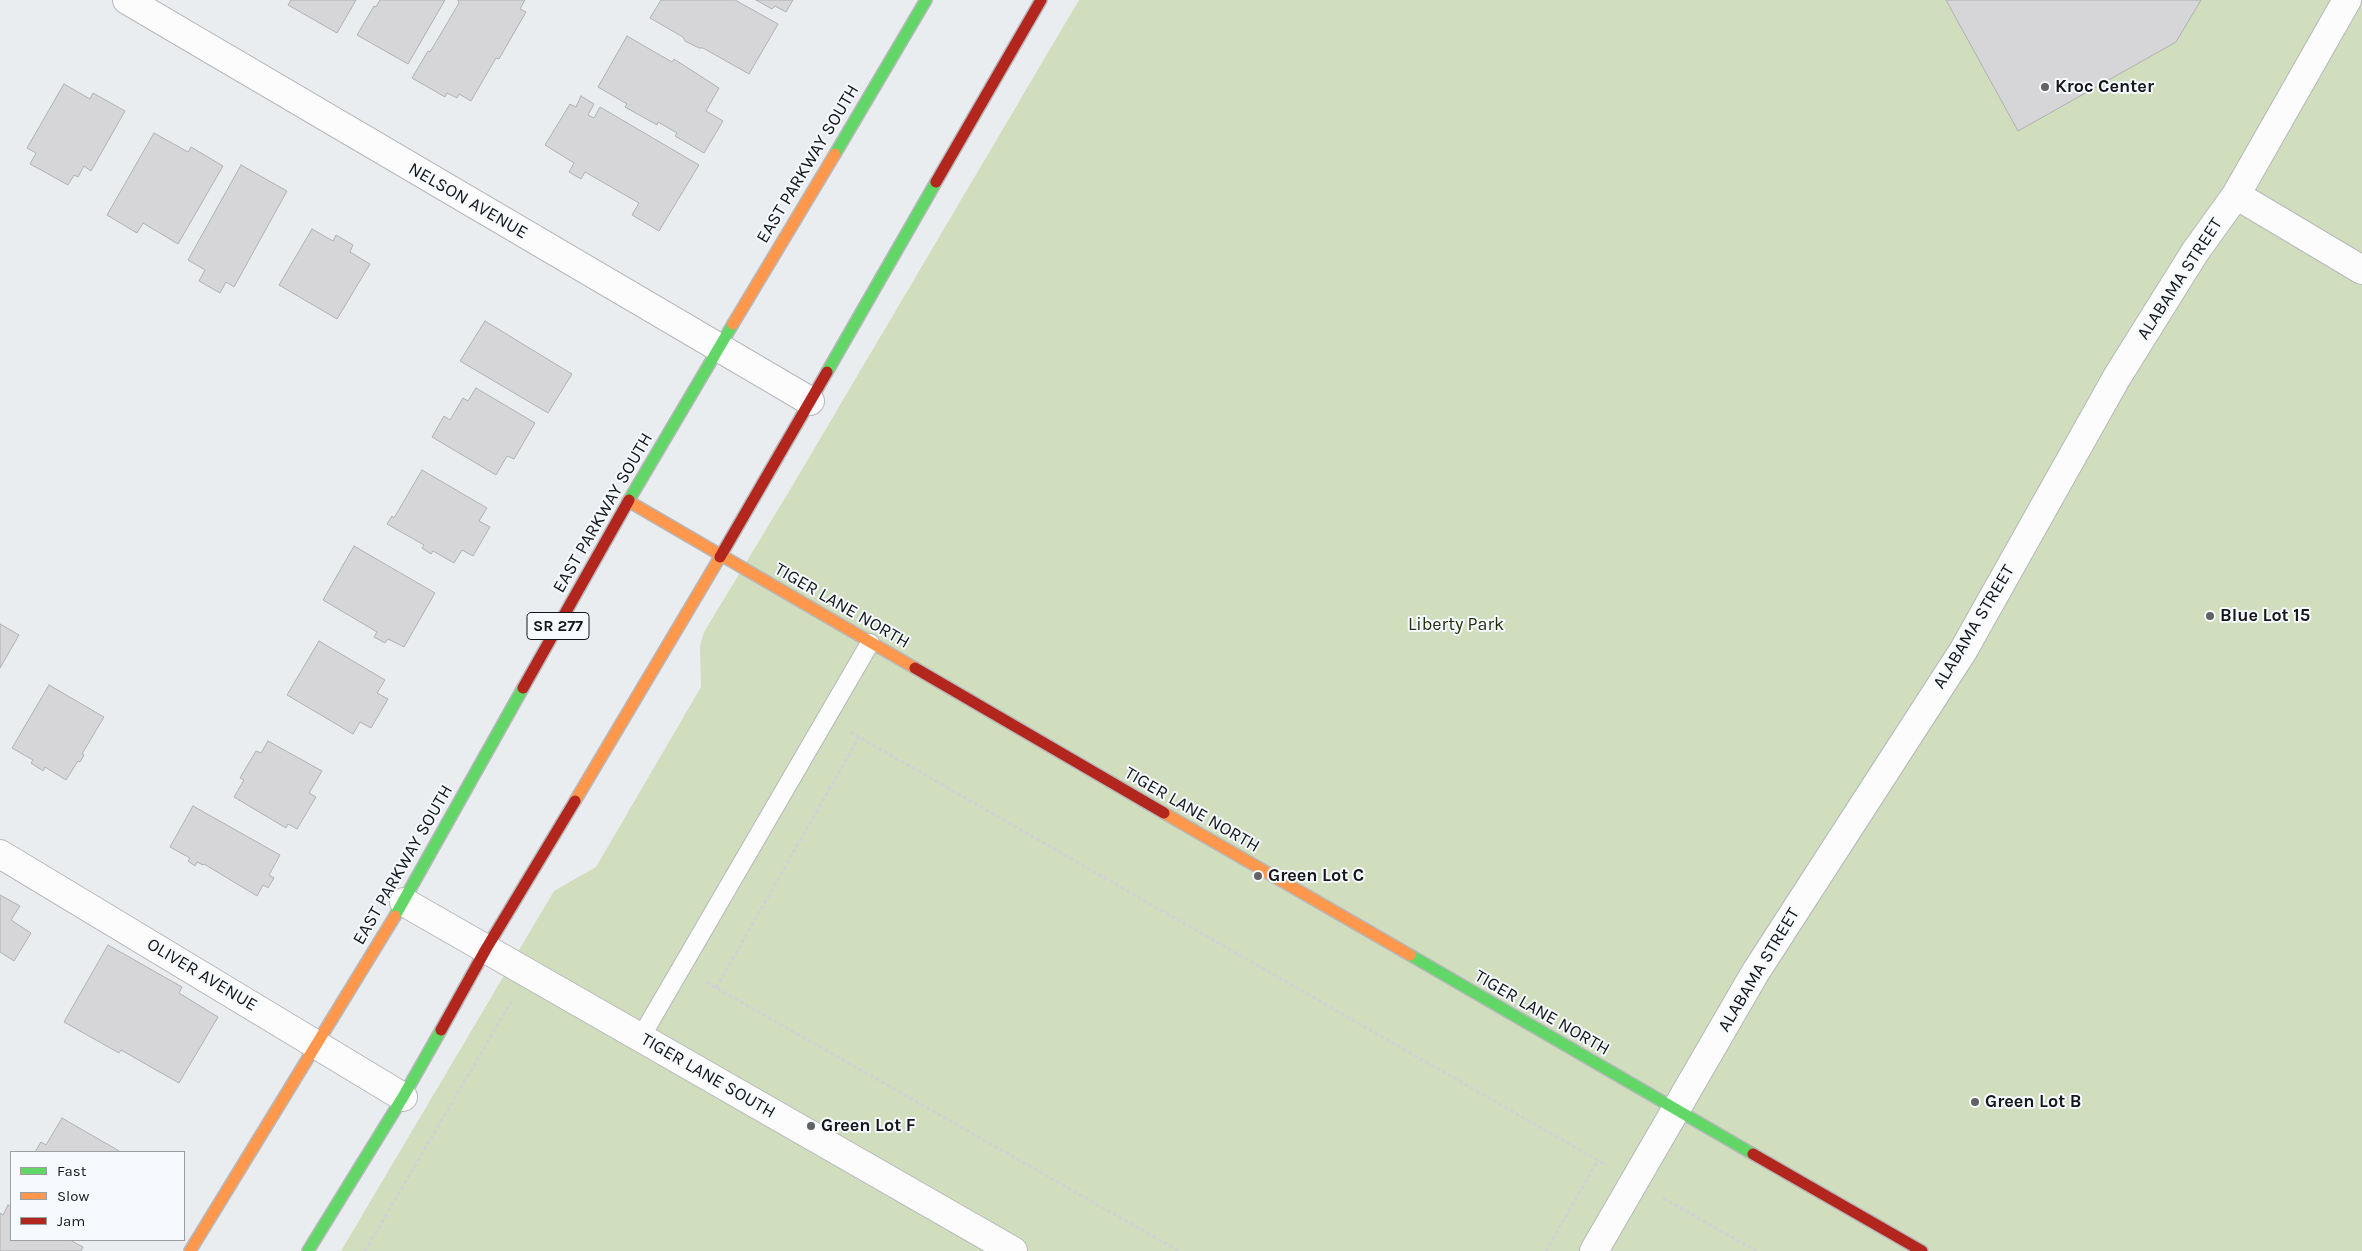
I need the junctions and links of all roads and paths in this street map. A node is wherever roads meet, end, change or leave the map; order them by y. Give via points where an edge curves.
1 (126, 0) edge
2 (926, 0) edge
3 (1041, 0) edge
4 (2347, 0) edge
5 (2236, 195) junction
6 (2362, 270) edge
7 (719, 348) junction
8 (810, 401) junction
9 (628, 501) junction
10 (721, 556) junction
11 (870, 643) junction
12 (827, 719) junction
13 (859, 737) junction
14 (0, 854) edge
15 (404, 902) junction
16 (486, 950) junction
17 (702, 980) dead end
18 (716, 988) junction
19 (516, 995) dead end
20 (641, 1037) junction
21 (315, 1044) junction
22 (403, 1097) junction
23 (1676, 1110) junction
24 (1598, 1160) junction
25 (1635, 1181) junction
26 (190, 1251) edge
27 (308, 1251) edge
28 (365, 1251) edge
29 (1013, 1251) edge
30 (1179, 1251) edge
31 (1546, 1251) edge
32 (1594, 1251) edge
33 (1756, 1251) edge
34 (1922, 1251) edge

1 - 7 street, NELSON AVENUE
2 - 7 main road, EAST PARKWAY SOUTH / SR 277
3 - 8 main road
4 - 5 street, ALABAMA STREET
5 - 6 street
5 - 23 street, ALABAMA STREET via 2195,252 2117,377 1963,650 1755,973
7 - 8 street, NELSON AVENUE
7 - 9 main road, EAST PARKWAY SOUTH / SR 277
8 - 10 main road
9 - 10 main road, TIGER LANE NORTH
9 - 15 main road, EAST PARKWAY SOUTH / SR 277
10 - 11 main road, TIGER LANE NORTH
10 - 16 main road
11 - 12 lane
11 - 23 main road, TIGER LANE NORTH
12 - 13 path
12 - 20 lane
13 - 18 path
13 - 24 path
14 - 21 street, OLIVER AVENUE
15 - 16 street, TIGER LANE SOUTH
15 - 21 main road, EAST PARKWAY SOUTH / SR 277
16 - 20 street, TIGER LANE SOUTH
16 - 22 main road
17 - 18 path
18 - 30 path
19 - 28 path
20 - 29 street, TIGER LANE SOUTH
21 - 22 street, OLIVER AVENUE
21 - 26 main road, EAST PARKWAY SOUTH / SR 277
22 - 27 main road
23 - 25 street, ALABAMA STREET
23 - 34 main road, TIGER LANE NORTH
24 - 25 path
24 - 31 path
25 - 32 street, ALABAMA STREET
25 - 33 path

